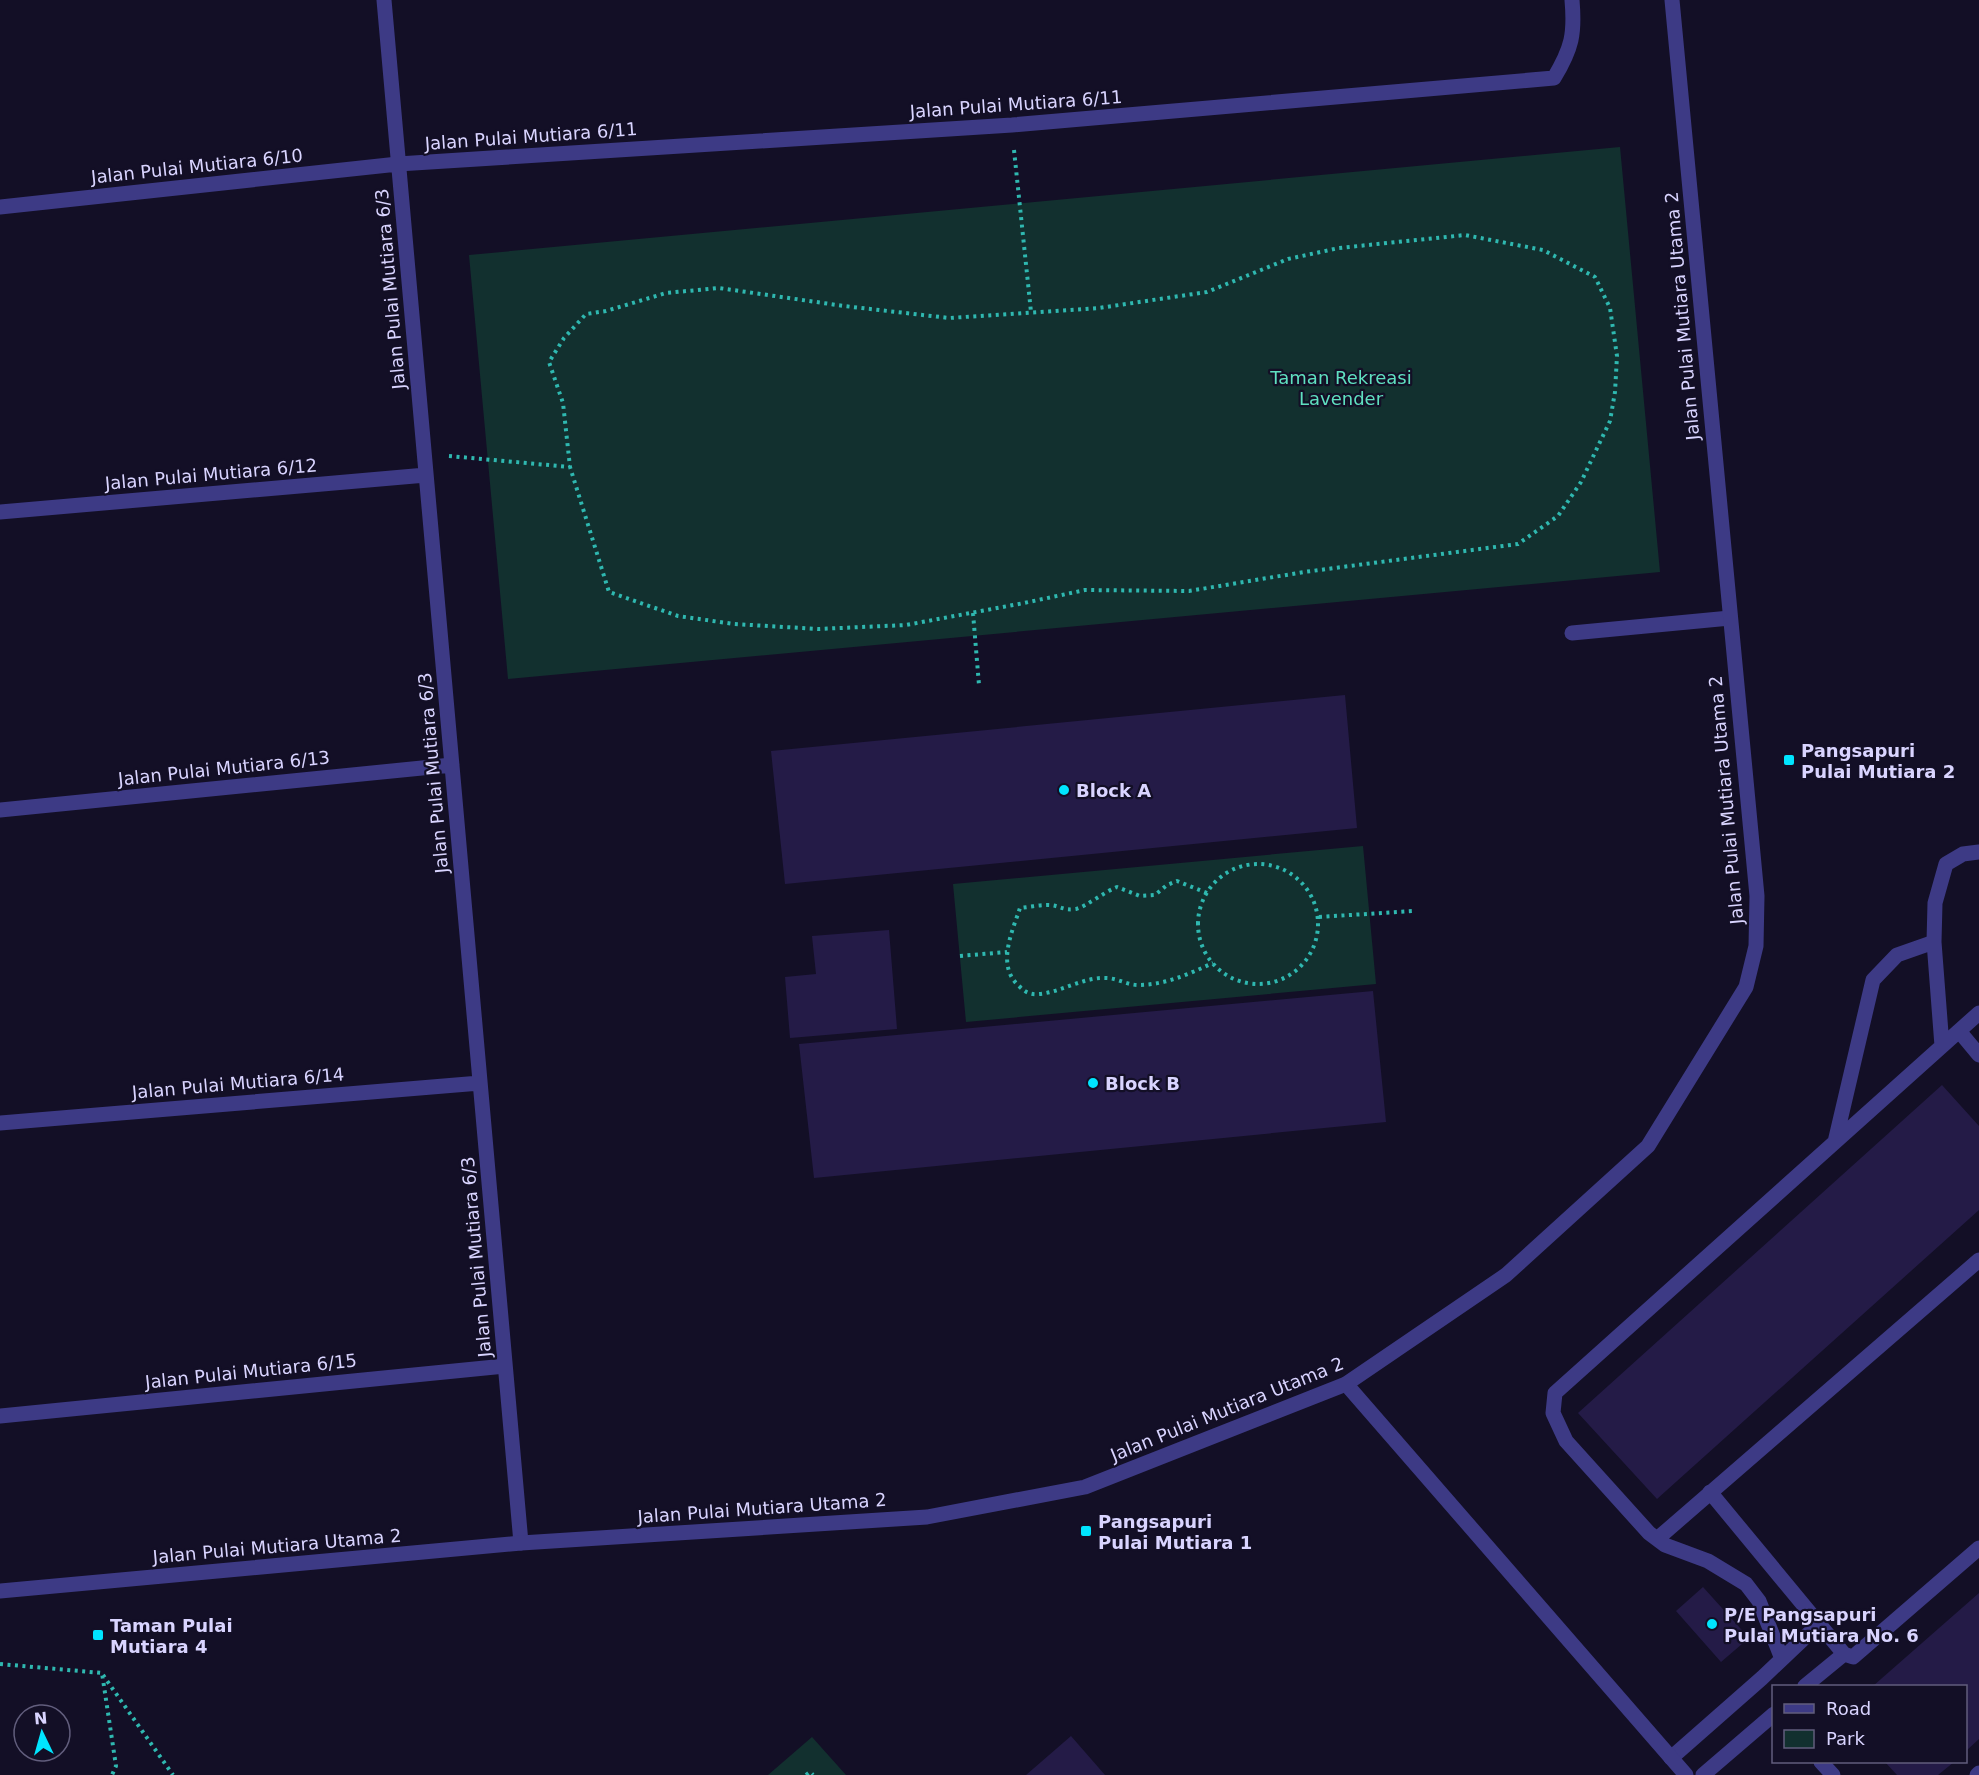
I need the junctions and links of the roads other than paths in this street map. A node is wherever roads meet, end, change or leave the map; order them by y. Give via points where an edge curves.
1 (384, 0) edge
2 (1572, 0) edge
3 (1672, 0) edge
4 (398, 164) junction
5 (0, 207) edge
6 (426, 475) junction
7 (0, 512) edge
8 (1730, 618) junction
9 (1572, 633) dead end
10 (452, 765) junction
11 (0, 810) edge
12 (1979, 852) edge
13 (1934, 942) junction
14 (1979, 1013) edge
15 (1959, 1031) junction
16 (1942, 1046) junction
17 (1979, 1054) edge
18 (480, 1083) junction
19 (0, 1123) edge
20 (1835, 1142) junction
21 (1979, 1260) edge
22 (505, 1366) junction
23 (1346, 1384) junction
24 (0, 1416) edge
25 (1710, 1492) junction
26 (1657, 1539) junction
27 (521, 1543) junction
28 (1979, 1548) edge
29 (0, 1592) edge
30 (1819, 1624) junction
31 (1844, 1654) junction
32 (1782, 1659) junction
33 (1806, 1685) edge
34 (1772, 1715) edge
35 (1671, 1758) junction
36 (1823, 1763) edge
37 (1686, 1775) edge
38 (1703, 1775) edge
39 (1833, 1775) edge

1 - 4 street, Jalan Pulai Mutiara 6/3
2 - 4 street, Jalan Pulai Mutiara 6/11 via 1574,25 1567,56 1554,78 1012,125
3 - 8 street, Jalan Pulai Mutiara Utama 2
4 - 5 street, Jalan Pulai Mutiara 6/10
4 - 6 street, Jalan Pulai Mutiara 6/3
6 - 7 street, Jalan Pulai Mutiara 6/12
6 - 10 street, Jalan Pulai Mutiara 6/3
8 - 9 street
8 - 23 street, Jalan Pulai Mutiara Utama 2 via 1757,896 1756,946 1746,987 1648,1146 1506,1275
10 - 11 street, Jalan Pulai Mutiara 6/13
10 - 18 street, Jalan Pulai Mutiara 6/3
12 - 13 street via 1963,854 1946,864 1935,903
13 - 16 street
13 - 20 street via 1897,955 1873,980
14 - 15 street
15 - 16 street
15 - 17 street
16 - 20 street
18 - 19 street, Jalan Pulai Mutiara 6/14
18 - 22 street, Jalan Pulai Mutiara 6/3
20 - 26 street via 1555,1393 1553,1413 1566,1441
21 - 25 street
22 - 24 street, Jalan Pulai Mutiara 6/15
22 - 27 street, Jalan Pulai Mutiara 6/3
23 - 27 street, Jalan Pulai Mutiara Utama 2 via 1085,1487 927,1517
23 - 35 street
25 - 26 street
25 - 30 street
26 - 32 street via 1708,1561 1746,1584 1759,1601
27 - 29 street, Jalan Pulai Mutiara Utama 2
28 - 31 street via 1853,1657
30 - 31 street
30 - 32 street
31 - 33 street
32 - 35 street
34 - 38 street
35 - 37 street
36 - 39 street

